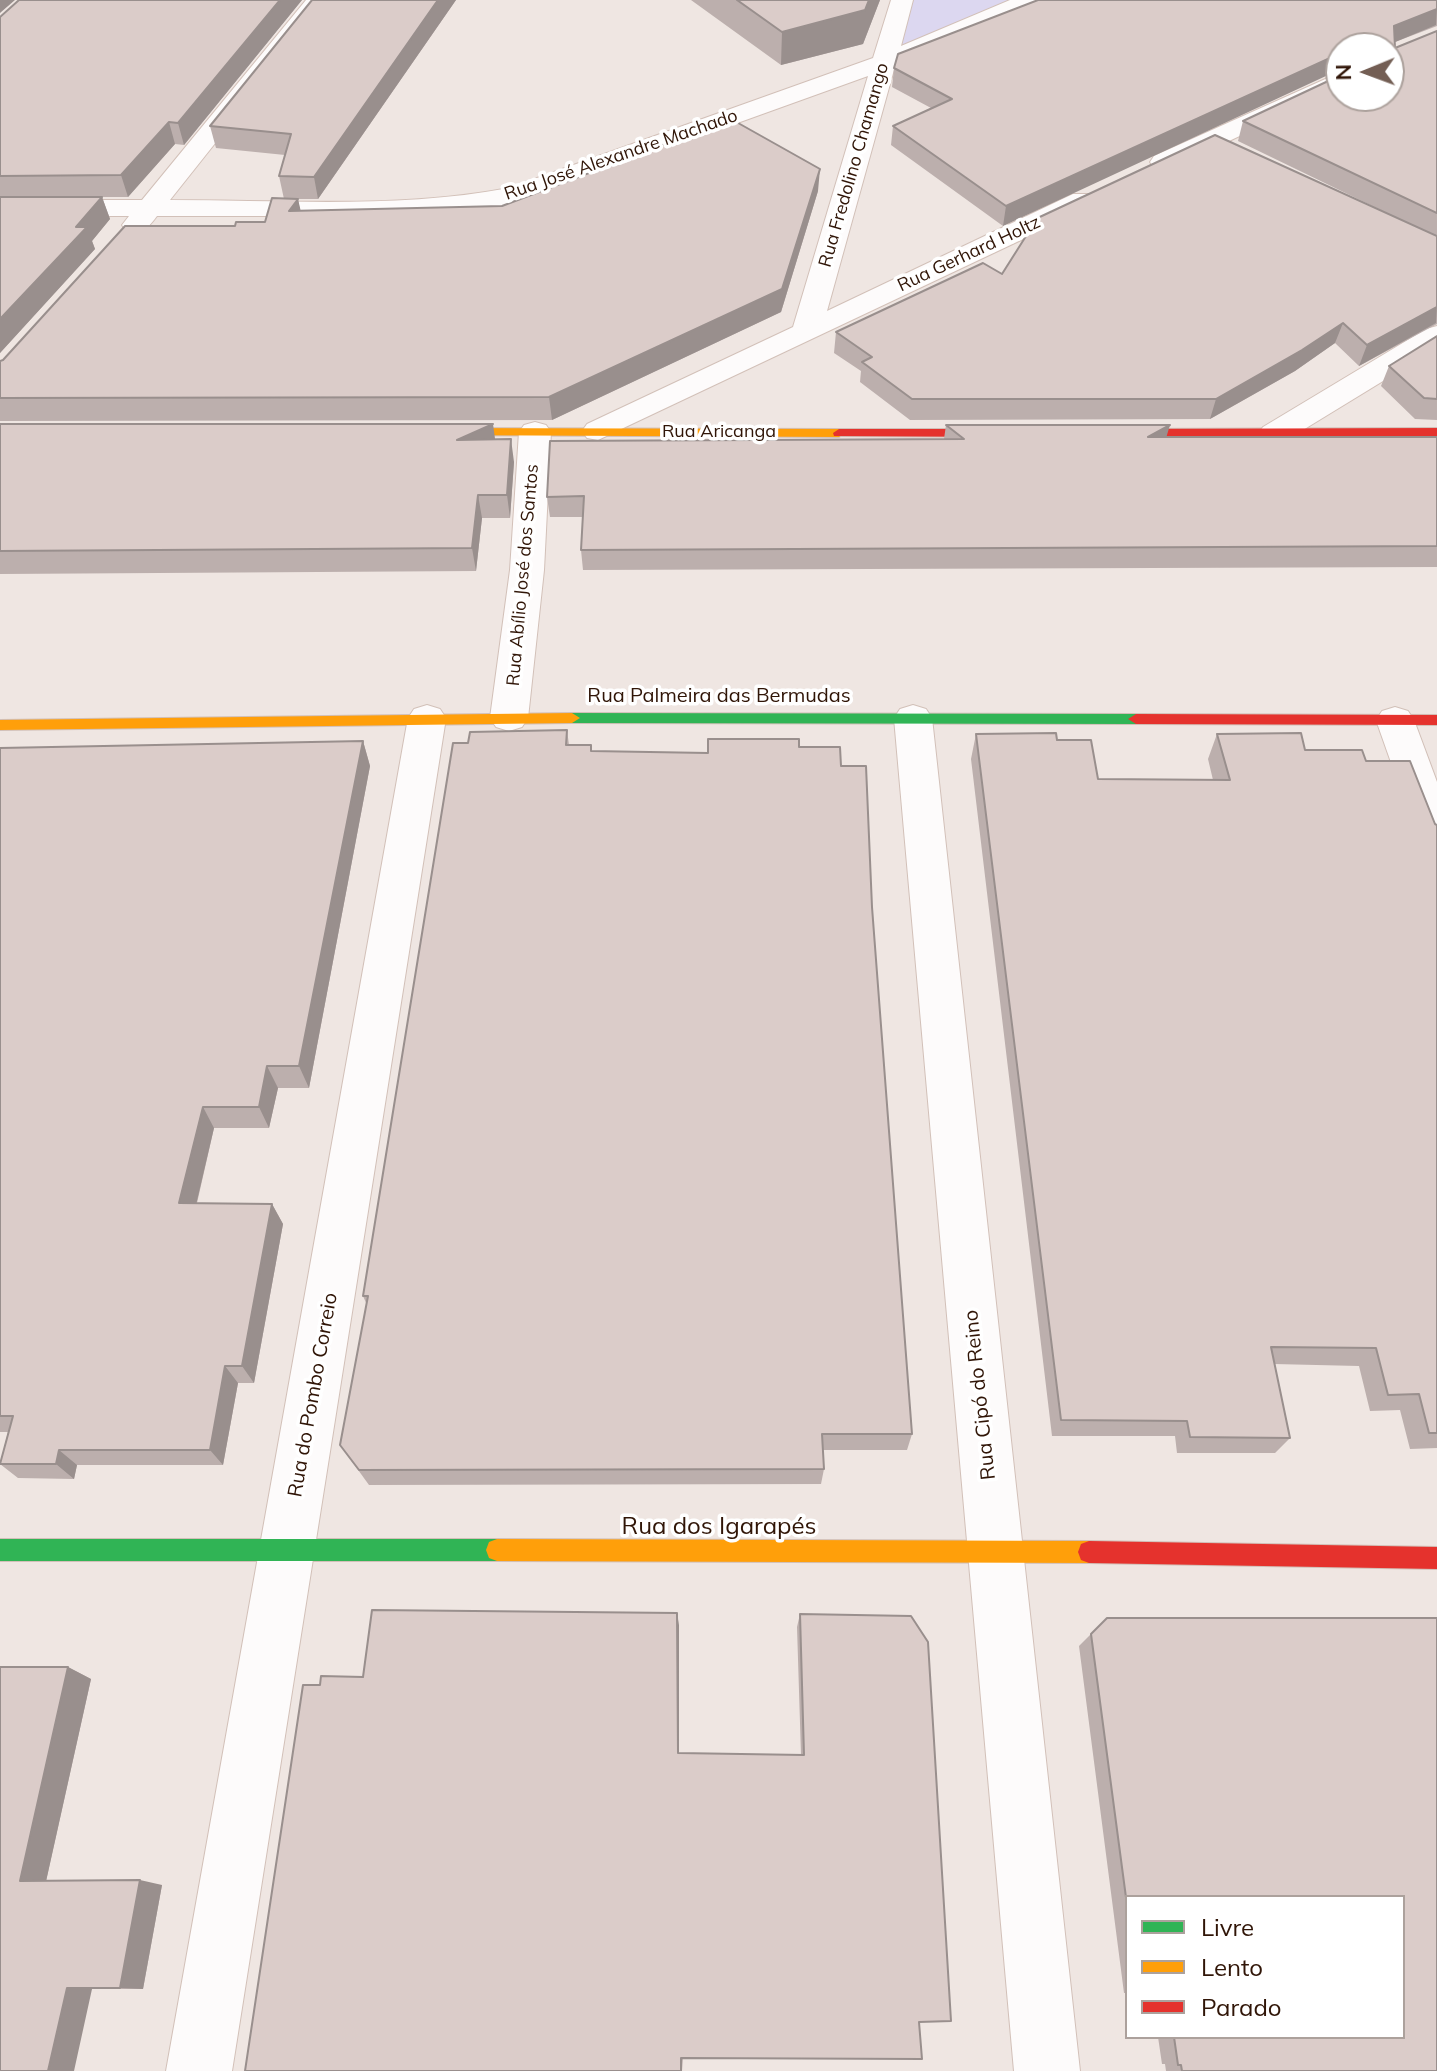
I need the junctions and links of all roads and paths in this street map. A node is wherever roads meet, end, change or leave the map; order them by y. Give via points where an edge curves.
1 (318, 0) edge
2 (902, 0) edge
3 (1030, 0) edge
4 (884, 62) junction
5 (1325, 87) edge
6 (1210, 141) junction
7 (1238, 154) edge
8 (1138, 174) edge
9 (1109, 188) edge
10 (0, 208) edge
11 (149, 210) junction
12 (117, 245) edge
13 (807, 330) junction
14 (1437, 335) edge
15 (598, 431) junction
16 (409, 432) edge
17 (535, 432) junction
18 (1437, 432) edge
19 (1022, 433) edge
20 (1085, 433) edge
21 (1274, 434) junction
22 (427, 718) junction
23 (509, 718) junction
24 (913, 718) junction
25 (1395, 720) junction
26 (1437, 720) edge
27 (0, 725) edge
28 (1437, 836) edge
29 (0, 1550) edge
30 (287, 1551) junction
31 (996, 1551) junction
32 (1437, 1558) edge
33 (199, 2071) edge
34 (1047, 2071) edge

1 - 11 street
2 - 4 street, Rua Fredolino Chamango
3 - 4 street, Rua José Alexandre Machado
4 - 11 street, Rua José Alexandre Machado via 515,195 448,206
4 - 13 street, Rua Fredolino Chamango
5 - 6 street
6 - 7 street
6 - 8 street
9 - 13 street, Rua Gerhard Holtz
10 - 11 street, Rua José Alexandre Machado
11 - 12 street
13 - 15 street, Rua Gerhard Holtz
14 - 21 street
15 - 17 street, Rua Aricanga
15 - 19 street, Rua Aricanga
16 - 17 street, Rua Aricanga
17 - 23 street, Rua Abílio José dos Santos via 527,570
18 - 21 street
20 - 21 street
22 - 23 street, Rua Palmeira das Bermudas
22 - 27 street, Rua Palmeira das Bermudas
22 - 30 street, Rua do Pombo Correio
23 - 24 street, Rua Palmeira das Bermudas
24 - 25 street, Rua Palmeira das Bermudas
24 - 31 street, Rua Cipó do Reino
25 - 26 street, Rua Palmeira das Bermudas
25 - 28 street
29 - 30 street, Rua dos Igarapés
30 - 31 street, Rua dos Igarapés
30 - 33 street, Rua do Pombo Correio
31 - 32 street, Rua dos Igarapés
31 - 34 street, Rua Cipó do Reino

